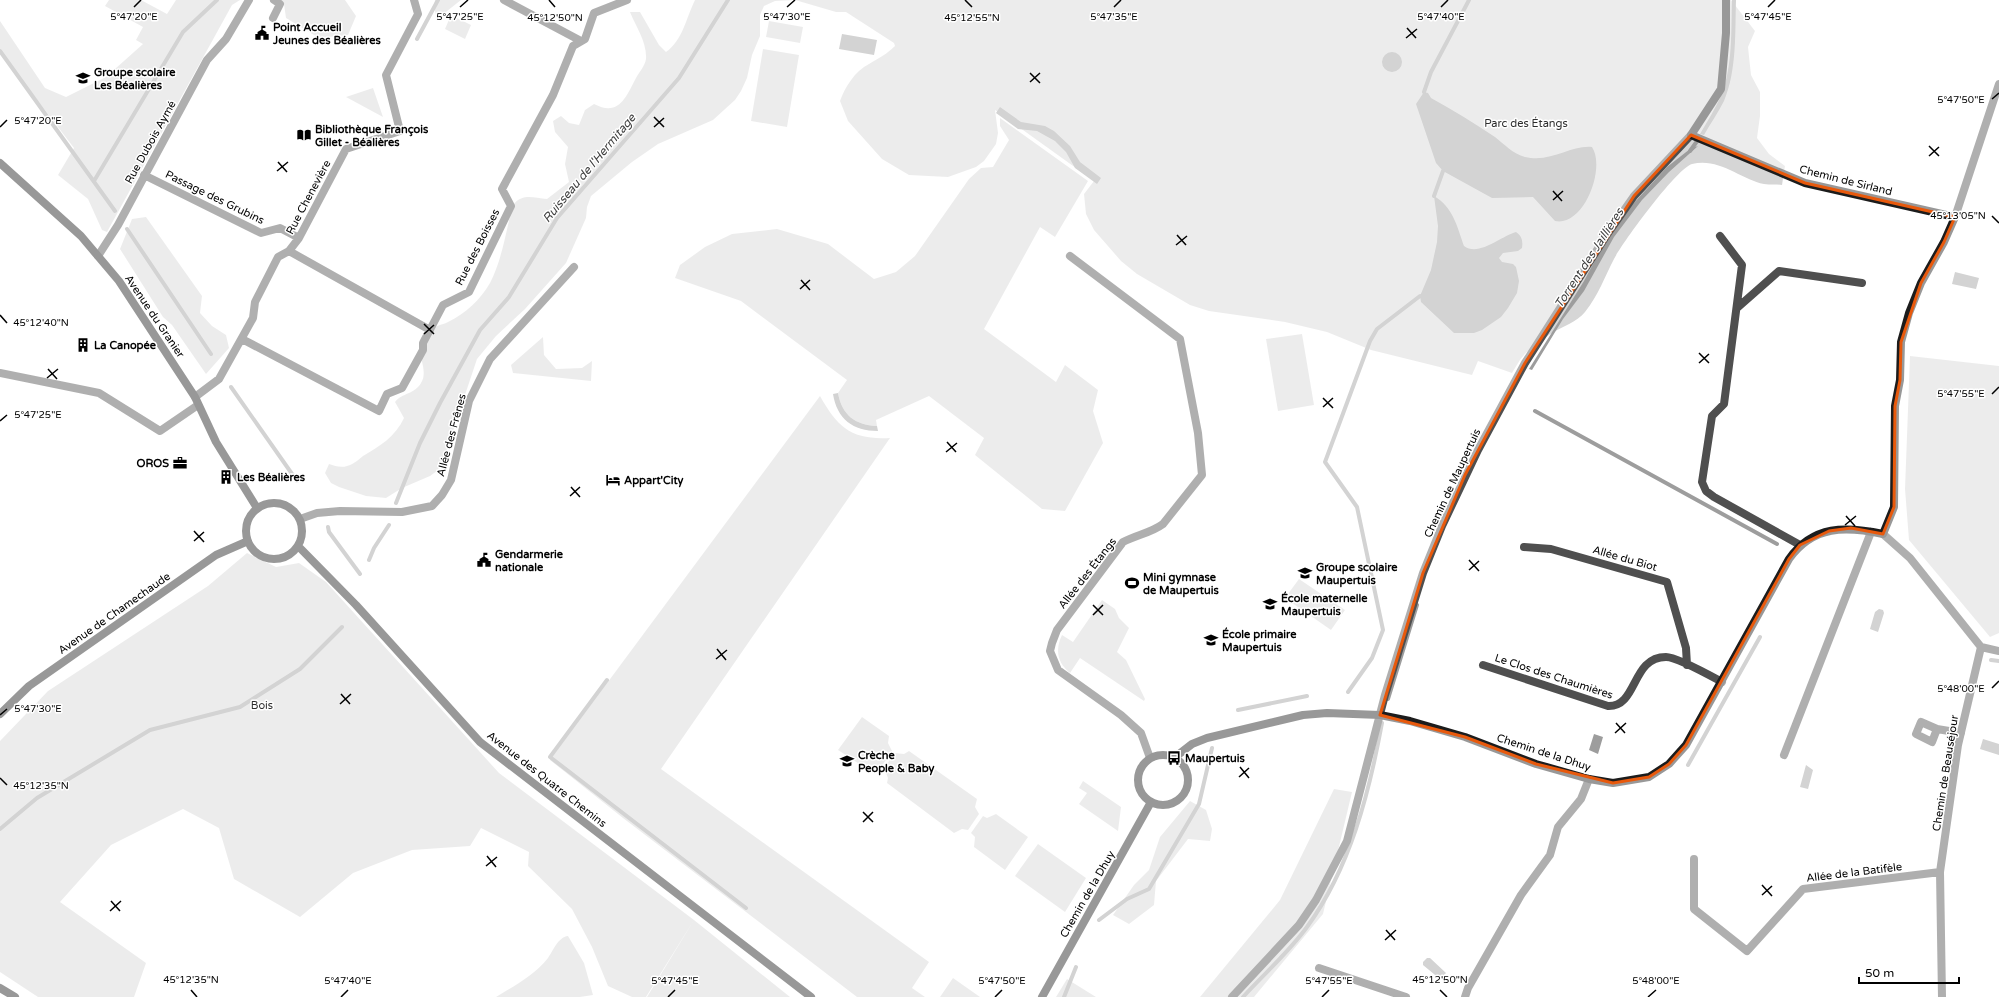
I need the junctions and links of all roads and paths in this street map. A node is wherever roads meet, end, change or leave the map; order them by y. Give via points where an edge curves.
1 (249, 0) edge
2 (274, 0) edge
3 (414, 0) edge
4 (504, 0) edge
5 (627, 0) edge
6 (1726, 0) edge
7 (273, 18) dead end
8 (581, 42) junction
9 (1999, 84) edge
10 (1692, 136) junction
11 (0, 163) edge
12 (144, 174) junction
13 (1955, 217) junction
14 (1720, 236) dead end
15 (299, 238) junction
16 (288, 251) junction
17 (98, 256) junction
18 (1070, 256) dead end
19 (574, 267) dead end
20 (1862, 283) dead end
21 (1737, 308) junction
22 (430, 330) junction
23 (242, 339) junction
24 (0, 373) edge
25 (195, 397) junction
26 (198, 405) junction
27 (257, 508) junction
28 (300, 519) junction
29 (1871, 532) junction
30 (1883, 534) junction
31 (248, 542) junction
32 (1800, 545) junction
33 (298, 546) junction
34 (1524, 547) dead end
35 (1981, 647) junction
36 (1999, 651) edge
37 (1483, 665) dead end
38 (1687, 665) junction
39 (1722, 682) junction
40 (0, 714) edge
41 (1380, 715) junction
42 (1937, 729) dead end
43 (1961, 733) junction
44 (1784, 755) dead end
45 (1150, 758) junction
46 (1174, 758) junction
47 (1589, 778) junction
48 (1151, 802) junction
49 (1694, 859) dead end
50 (1940, 872) junction
51 (1319, 968) dead end
52 (0, 988) edge
53 (15, 997) edge
54 (811, 997) edge
55 (1042, 997) edge
56 (1232, 997) edge
57 (1406, 997) edge
58 (1465, 997) edge
59 (1942, 997) edge

1 - 12 street, Rue Dubois Aymé via 226,39 207,60
2 - 7 street via 280,4
3 - 15 street, Rue Chenevière via 418,14 386,75 400,131 346,149
4 - 8 street
5 - 8 street, Rue des Boisses via 594,13 585,39
6 - 10 street, Chemin de Maupertuis via 1721,89
8 - 22 street, Rue des Boisses via 573,46 553,96 502,189 511,206 469,292 444,306
9 - 13 street
10 - 13 street, Chemin de Sirland via 1806,183
10 - 41 street, Chemin de Maupertuis via 1634,196 1606,236 1525,364 1481,444 1423,573
11 - 17 street, Avenue du Granier via 81,236
12 - 15 street, Passage des Grubins via 261,233 280,228
12 - 17 street, Rue Dubois Aymé via 118,225
13 - 30 street via 1921,283 1901,342 1900,377 1895,406 1894,507
14 - 21 street via 1742,265
15 - 16 street, Rue Chenevière
16 - 22 street
16 - 23 street, Rue Chenevière via 278,257 255,302 253,318
17 - 25 street, Avenue du Granier via 119,281
18 - 45 street, Allée des Étangs via 1180,339 1198,434 1202,475 1164,524 1123,542 1057,630 1050,651 1058,670 1121,715 1141,733
19 - 28 street, Allée des Frênes via 490,360 469,401 451,480 432,506 402,512 317,513
20 - 21 street via 1779,271
21 - 32 street via 1724,404 1712,416 1702,482 1706,491 1714,497
22 - 23 street, Rue des Boisses via 423,343 423,350 402,388 387,394 379,411
23 - 25 street, Rue Chenevière via 219,379
24 - 26 street via 99,393 160,431
25 - 26 street, Avenue du Granier
26 - 27 street, Avenue du Granier via 216,442
27 - 28 street via 269,503 281,504 292,510
27 - 31 street via 246,527
28 - 33 street via 302,535
29 - 30 street, Chemin de la Dhuy
29 - 32 street, Chemin de la Dhuy via 1851,528 1829,531
29 - 44 street
30 - 35 street via 1910,558
31 - 33 street via 251,548 262,556 275,559 288,555
31 - 40 street, Avenue de Chamechaude via 216,555 29,686
32 - 39 street, Chemin de la Dhuy via 1789,559
33 - 54 street, Avenue des Quatre Chemins via 356,605 480,742
34 - 38 street, Allée du Biot via 1551,549 1667,582 1686,648
35 - 36 street
35 - 43 street, Chemin de Beauséjour
37 - 38 street, Le Clos des Chaumières via 1617,707 1623,702 1645,665 1653,659 1668,657
38 - 39 street
39 - 47 street, Chemin de la Dhuy via 1686,745 1669,764 1649,777 1613,783
41 - 46 street, Chemin de la Dhuy via 1303,715 1207,738 1192,744
41 - 47 street, Chemin de la Dhuy via 1465,737 1536,764
41 - 56 street, Chemin de Maupertuis via 1346,841 1319,893 1299,925
42 - 43 street
43 - 50 street, Chemin de Beauséjour
45 - 46 street via 1165,754
45 - 48 street via 1139,772 1138,781 1144,797
46 - 48 street via 1184,767 1187,775 1184,793 1170,804 1160,805
47 - 58 street via 1581,799 1558,827 1550,855 1521,895
48 - 55 street, Chemin de la Dhuy
49 - 50 street, Allée de la Batifèle via 1694,909 1747,951 1803,890
50 - 59 street, Chemin de Beauséjour
51 - 57 street
52 - 53 street

